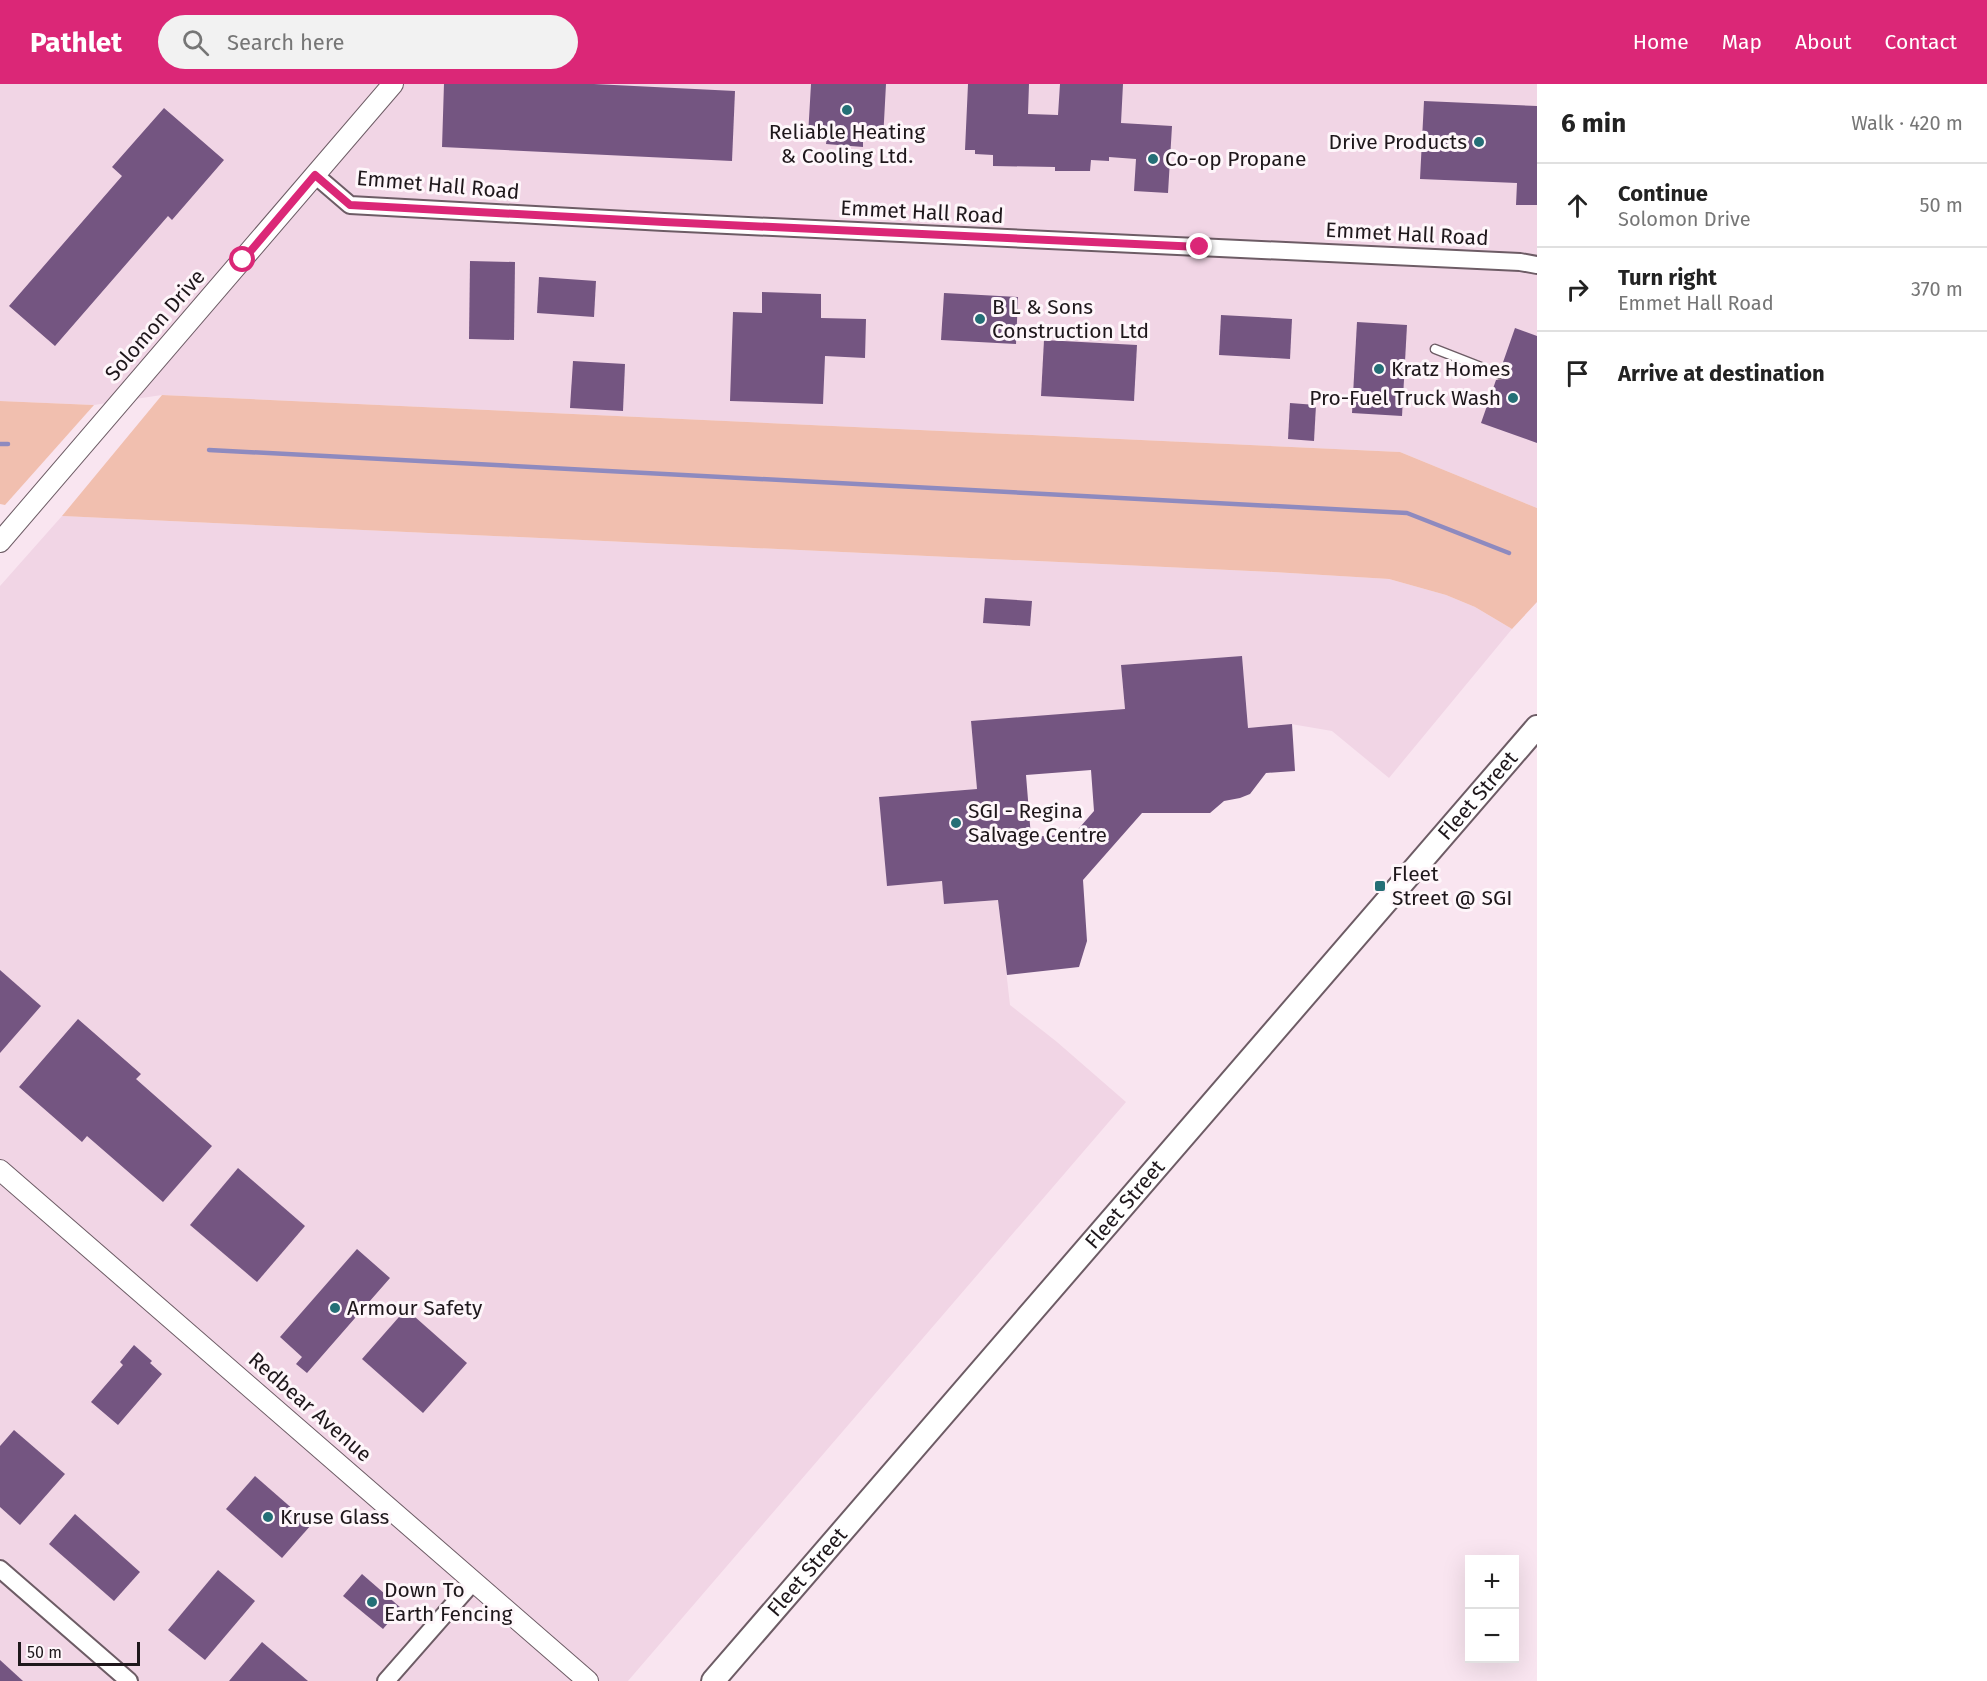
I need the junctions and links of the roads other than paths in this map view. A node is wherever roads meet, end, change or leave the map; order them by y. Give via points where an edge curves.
1 (393, 84) edge
2 (315, 175) junction
3 (1537, 265) edge
4 (1435, 349) dead end
5 (1498, 374) dead end
6 (0, 542) edge
7 (1537, 727) edge
8 (0, 1170) edge
9 (0, 1569) edge
10 (473, 1582) junction
11 (129, 1681) edge
12 (386, 1681) edge
13 (588, 1681) edge
14 (713, 1681) edge

1 - 2 street, Solomon Drive
2 - 3 street, Emmet Hall Road via 350,205
2 - 6 street, Solomon Drive
4 - 5 lane
7 - 14 main road, Fleet Street
8 - 10 street, Redbear Avenue
9 - 11 street
10 - 12 street
10 - 13 street, Redbear Avenue

